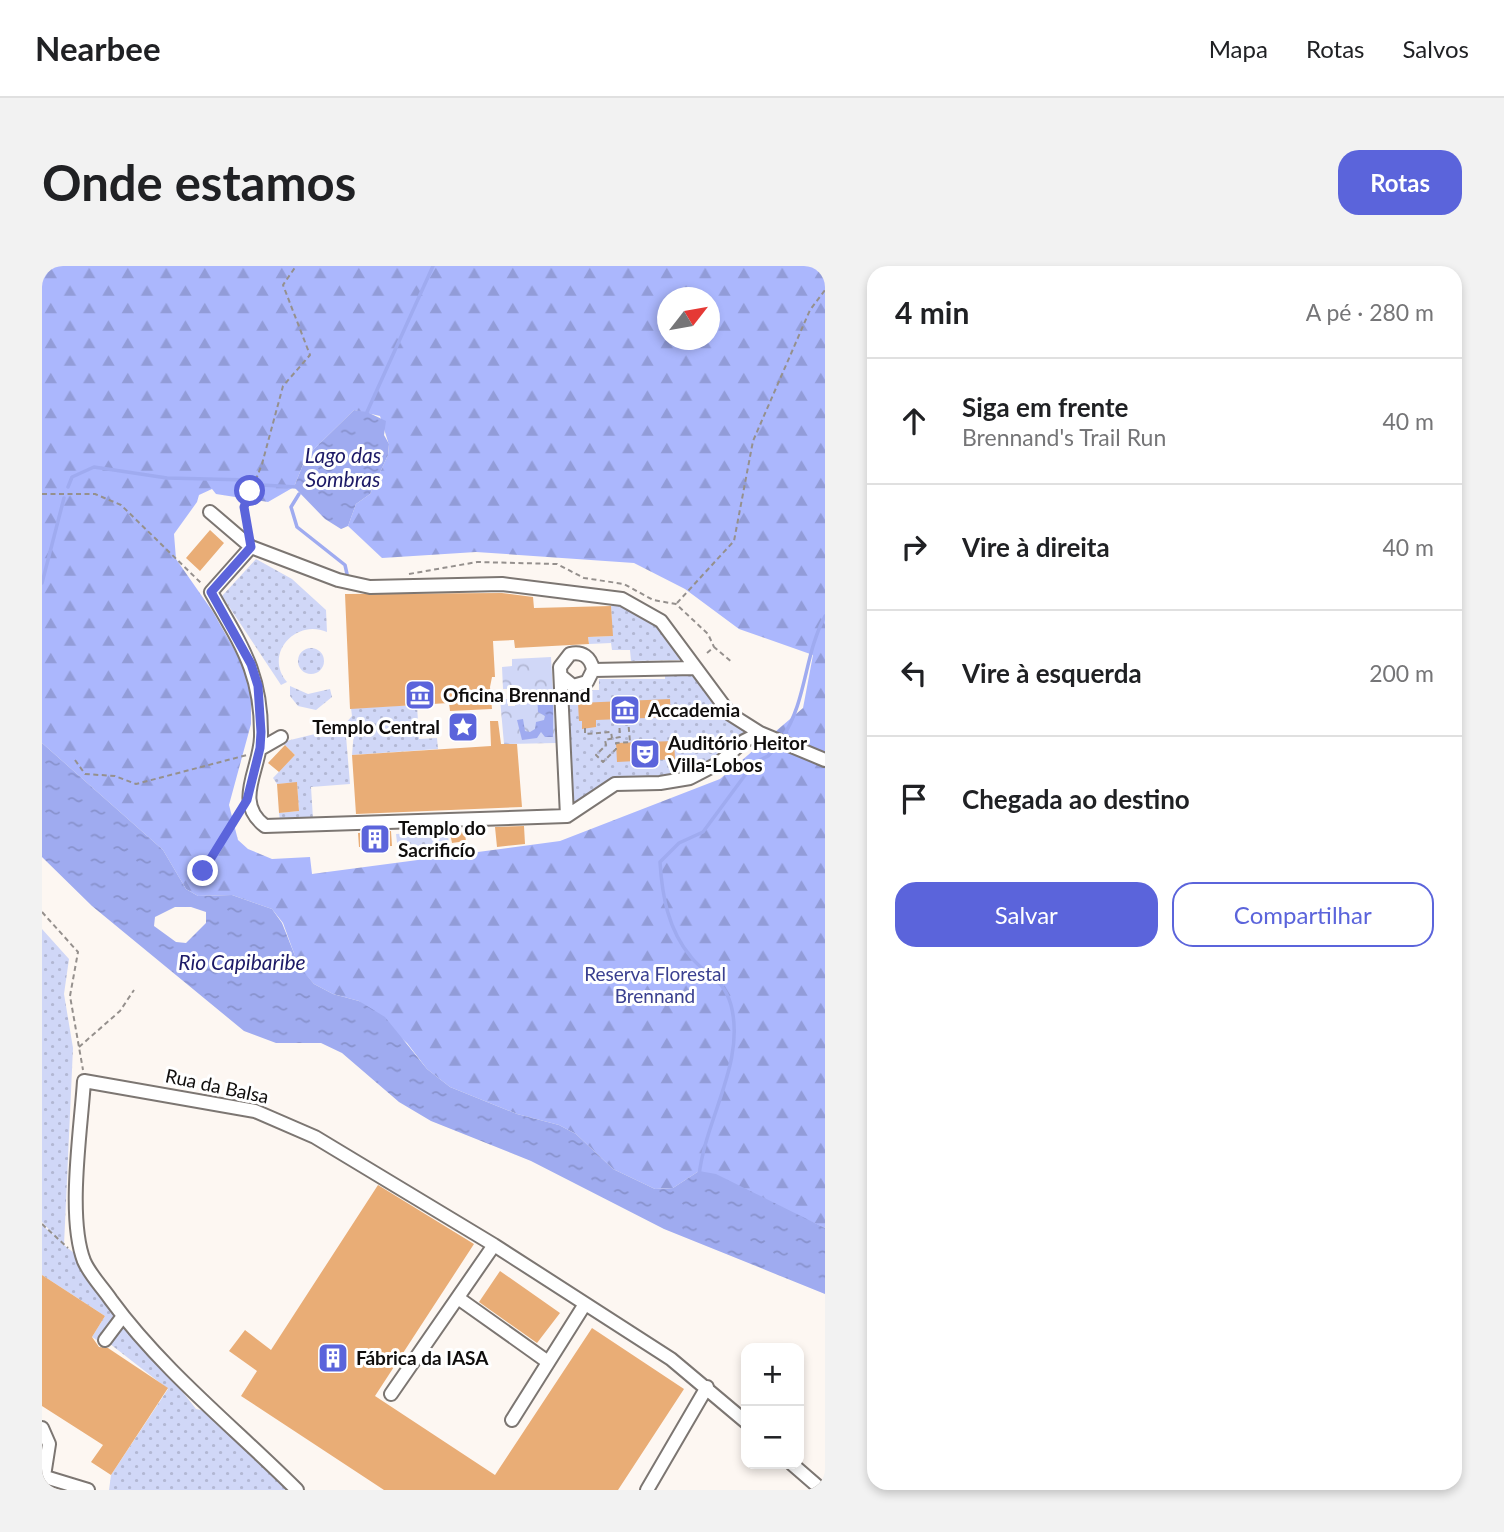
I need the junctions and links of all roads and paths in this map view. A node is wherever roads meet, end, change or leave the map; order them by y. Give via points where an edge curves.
1 (296, 266) edge
2 (825, 290) edge
3 (42, 494) edge
4 (210, 512) dead end
5 (251, 547) junction
6 (211, 592) junction
7 (676, 604) dead end
8 (707, 653) dead end
9 (733, 663) dead end
10 (695, 668) junction
11 (593, 670) junction
12 (562, 677) junction
13 (585, 729) dead end
14 (760, 733) junction
15 (281, 737) dead end
16 (612, 739) junction
17 (260, 748) junction
18 (75, 760) dead end
19 (825, 760) edge
20 (247, 800) junction
21 (567, 816) junction
22 (203, 871) dead end
23 (42, 912) edge
24 (134, 990) dead end
25 (79, 1047) junction
26 (84, 1081) junction
27 (42, 1224) edge
28 (494, 1245) junction
29 (85, 1262) junction
30 (458, 1298) junction
31 (585, 1304) junction
32 (123, 1316) junction
33 (105, 1340) dead end
34 (548, 1362) junction
35 (707, 1387) junction
36 (391, 1394) dead end
37 (741, 1418) edge
38 (512, 1420) dead end
39 (42, 1428) edge
40 (798, 1469) edge
41 (43, 1476) edge
42 (88, 1490) edge
43 (297, 1490) edge
44 (647, 1490) edge
45 (822, 1490) edge

1 - 5 path via 283,285 310,355 283,386 262,464 244,507
2 - 7 path via 810,310 752,441 734,541
3 - 6 path via 95,494 121,505
4 - 5 lane
5 - 6 lane
5 - 10 lane via 338,580 370,587 502,584 622,599 661,621
6 - 17 lane via 255,675
8 - 9 path via 714,647
10 - 11 lane
10 - 14 lane via 730,714
11 - 12 lane via 587,682 578,686
11 - 12 lane via 586,656 570,654 562,661
12 - 21 lane
13 - 16 path via 585,734 611,732
14 - 19 lane
14 - 21 lane via 690,778 615,784
15 - 17 lane
16 - 16 path via 620,737 619,719 628,719 630,742 616,743 603,762 596,755 605,740
17 - 18 path via 245,756 136,784 115,776 85,774
17 - 20 lane
20 - 21 lane via 257,820 272,827
20 - 22 path
23 - 25 path via 78,952 70,996
24 - 25 path via 120,1012
25 - 26 path
26 - 28 lane, Rua da Balsa via 256,1111 348,1155
26 - 29 lane via 77,1182 79,1242
27 - 29 path
28 - 30 lane
28 - 31 lane, Rua da Balsa
29 - 32 lane
30 - 34 lane
30 - 36 lane
31 - 34 lane
31 - 35 lane, Rua da Balsa
32 - 33 lane
32 - 43 lane
34 - 38 lane
35 - 37 lane, Rua da Balsa
35 - 44 lane
39 - 41 lane via 49,1444
40 - 45 lane
41 - 42 lane

